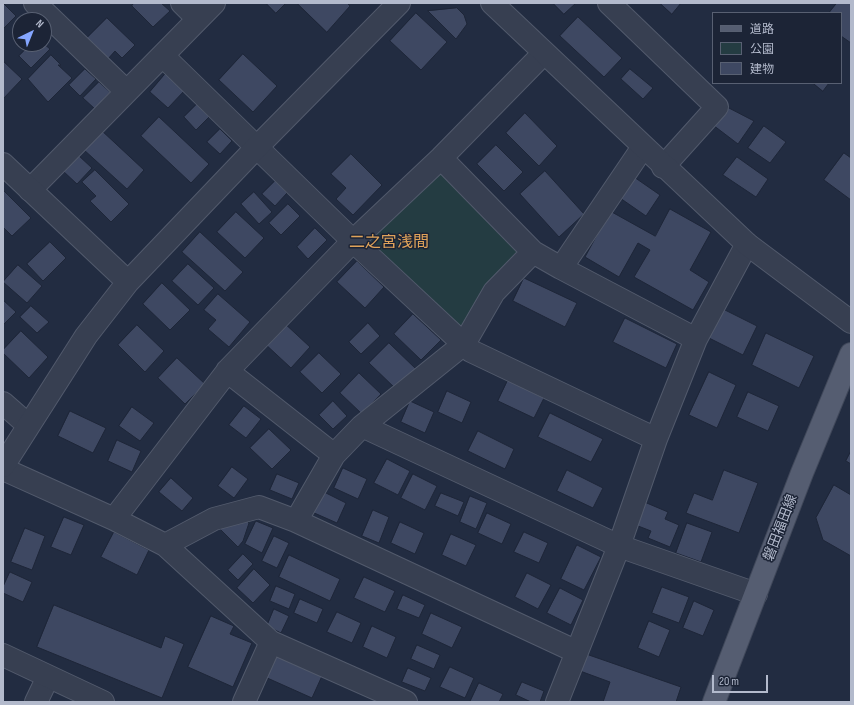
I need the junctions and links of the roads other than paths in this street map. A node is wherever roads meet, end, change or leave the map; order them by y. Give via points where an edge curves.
1 (34, 3) edge
2 (182, 3) edge
3 (214, 3) edge
4 (399, 3) edge
5 (492, 3) edge
6 (609, 3) edge
7 (198, 19) junction
8 (544, 53) junction
9 (163, 56) junction
10 (126, 92) junction
11 (257, 147) junction
12 (643, 147) junction
13 (441, 158) junction
14 (3, 164) edge
15 (663, 167) junction
16 (30, 190) junction
17 (353, 241) junction
18 (747, 244) junction
19 (533, 252) junction
20 (562, 268) junction
21 (128, 282) junction
22 (851, 322) edge
23 (696, 339) junction
24 (464, 344) junction
25 (851, 354) edge
26 (227, 371) junction
27 (3, 403) edge
28 (28, 425) junction
29 (362, 426) junction
30 (656, 439) junction
31 (334, 455) junction
32 (3, 468) edge
33 (114, 519) junction
34 (296, 520) junction
35 (165, 545) junction
36 (618, 546) junction
37 (756, 594) junction
38 (271, 642) junction
39 (577, 652) junction
40 (3, 656) edge
41 (48, 677) junction
42 (36, 702) edge
43 (103, 702) edge
44 (244, 702) edge
45 (406, 702) edge
46 (557, 702) edge
47 (714, 702) edge

1 - 10 street
2 - 7 street
3 - 7 street
4 - 11 street
5 - 8 street
6 - 15 street via 717,107
7 - 9 street
8 - 12 street
8 - 13 street
9 - 10 street
9 - 11 street
10 - 16 street
11 - 17 street
11 - 21 street
12 - 15 street
12 - 20 street
13 - 17 street
13 - 19 street
14 - 16 street
15 - 18 street
16 - 21 street
17 - 24 street
17 - 26 street
18 - 22 street
18 - 23 street
19 - 20 street
19 - 24 street via 494,292
20 - 23 street
21 - 28 street via 86,336
23 - 30 street
24 - 29 street
24 - 30 street via 471,351
25 - 37 main road, 磐田福田線 via 802,472
26 - 31 street
26 - 33 street
27 - 28 street
28 - 32 street
29 - 31 street
29 - 36 street
30 - 36 street
31 - 34 street
32 - 33 street
33 - 35 street
34 - 35 street via 259,507 214,519
34 - 39 street
35 - 38 street
36 - 37 street
36 - 39 street
37 - 47 main road, 磐田福田線
38 - 44 street
38 - 45 street
39 - 46 street
40 - 41 street
41 - 42 street
41 - 43 street

